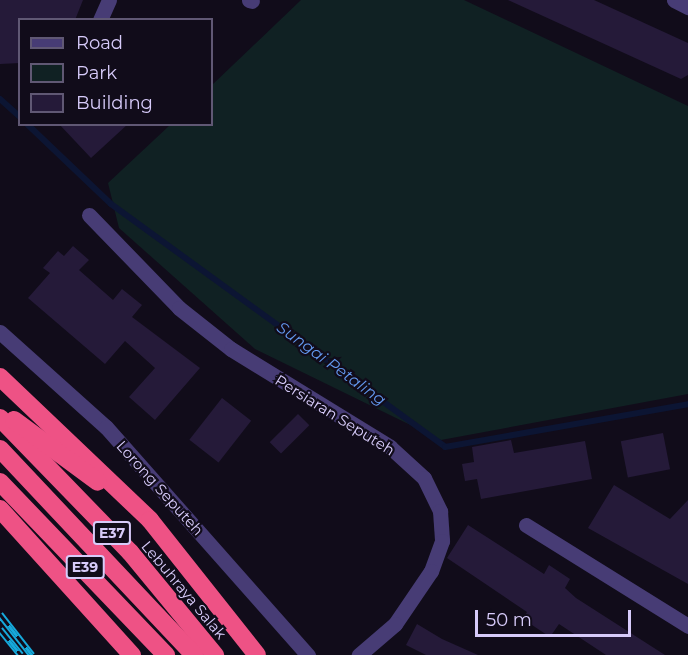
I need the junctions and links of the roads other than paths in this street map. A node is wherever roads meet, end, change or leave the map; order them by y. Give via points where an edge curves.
1 (109, 0) edge
2 (674, 0) edge
3 (688, 7) edge
4 (101, 18) edge
5 (89, 214) dead end
6 (0, 332) edge
7 (0, 376) edge
8 (0, 410) edge
9 (0, 418) edge
10 (0, 449) edge
11 (0, 482) edge
12 (0, 509) edge
13 (150, 520) junction
14 (526, 525) dead end
15 (688, 626) edge
16 (132, 655) edge
17 (166, 655) edge
18 (194, 655) edge
19 (215, 655) edge
20 (257, 655) edge
21 (308, 655) edge
22 (359, 655) edge

1 - 4 street
2 - 3 street
5 - 22 street, Persiaran Seputeh via 179,308 231,349 390,447 424,478 440,511 442,541 430,571 395,624
6 - 21 street, Lorong Seputeh via 106,427
7 - 13 highway
8 - 13 highway
9 - 19 highway, Lebuhraya Salak / E37 via 130,552
10 - 18 highway, E39
11 - 17 highway, E39
12 - 16 highway
13 - 20 highway
14 - 15 street

